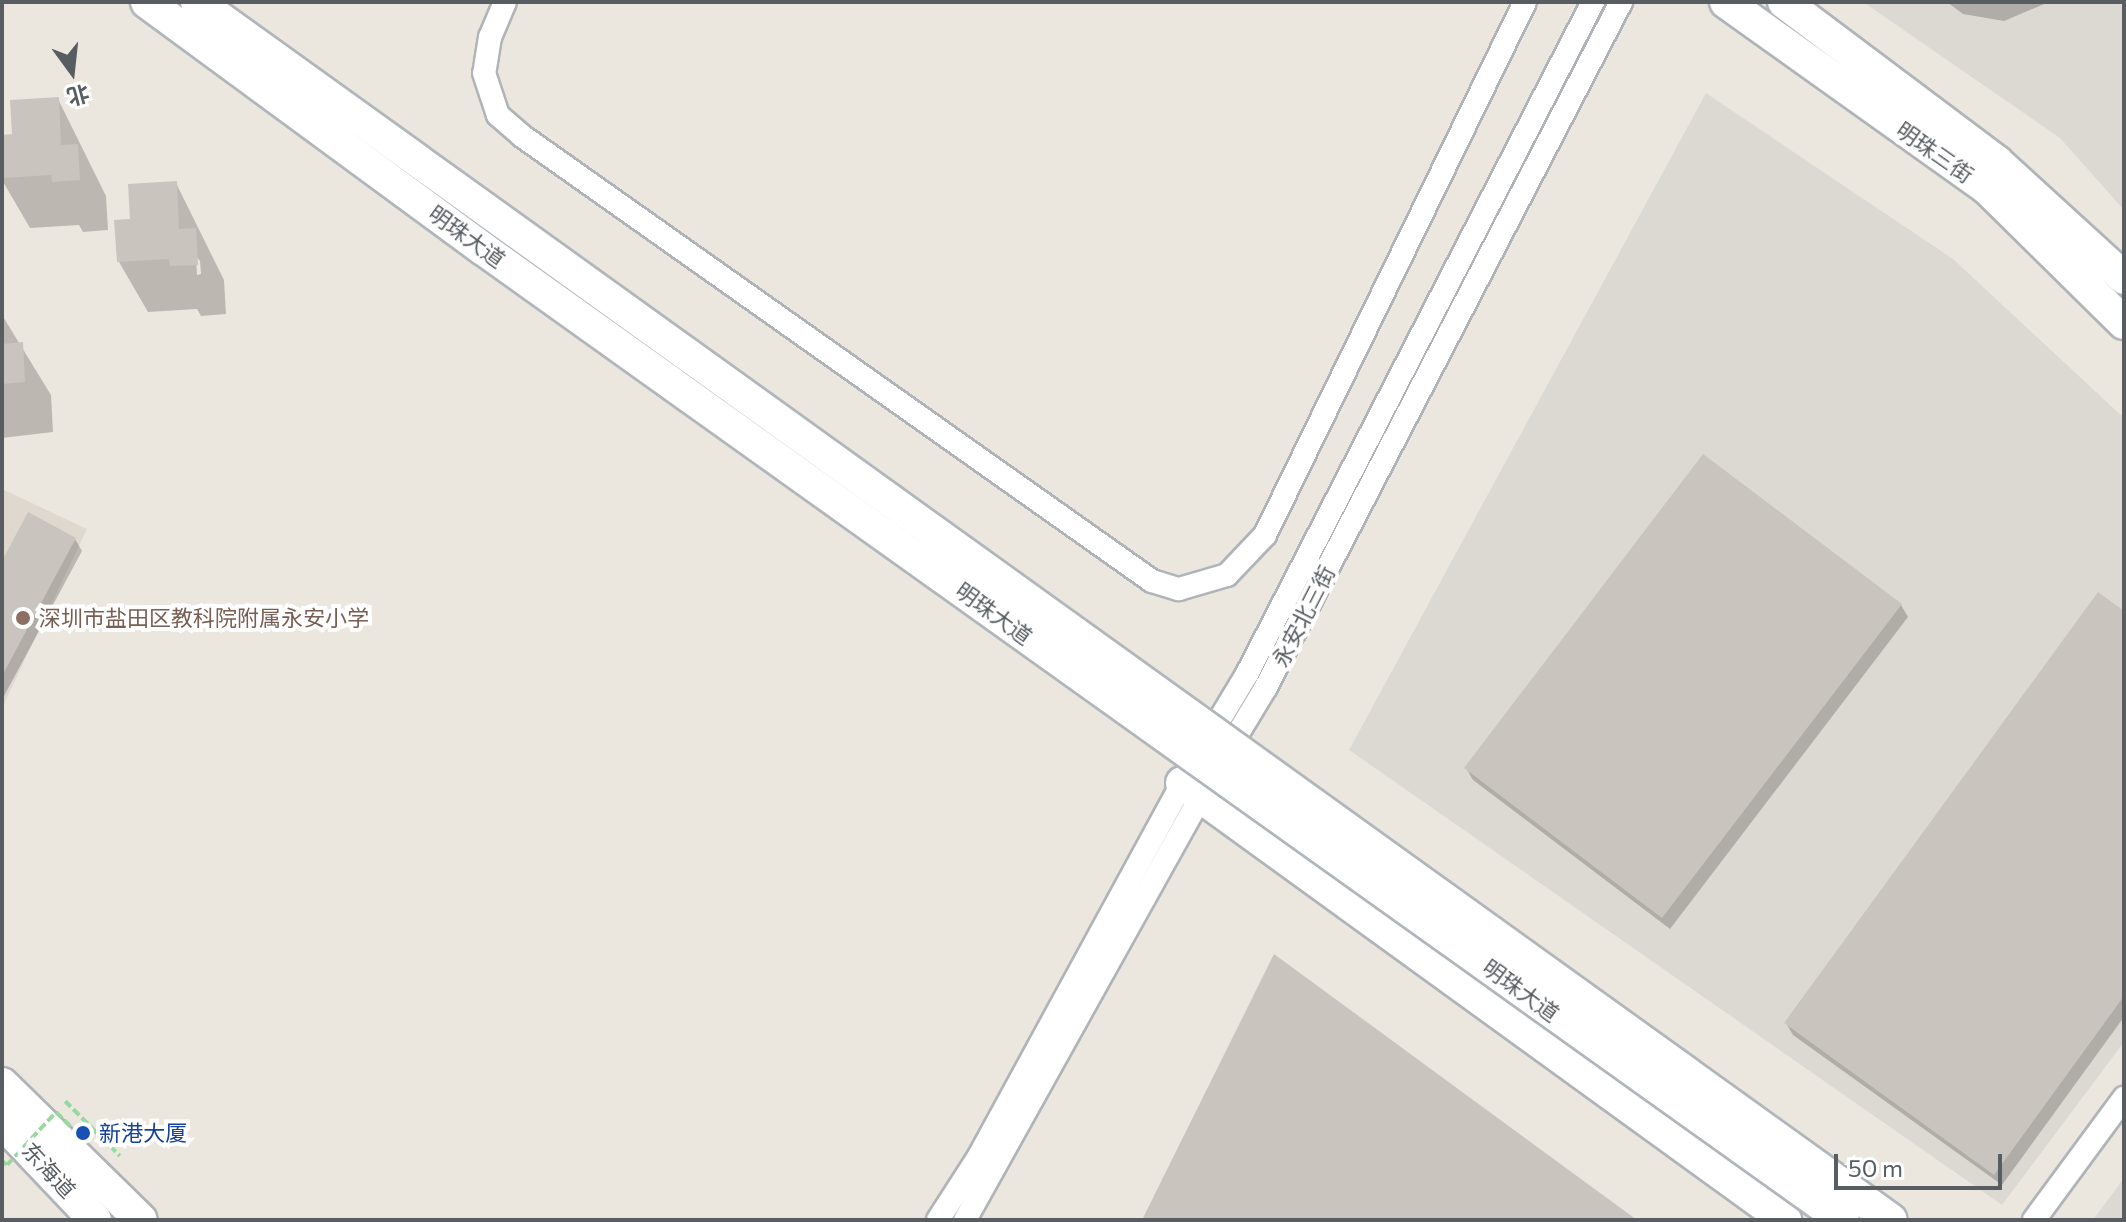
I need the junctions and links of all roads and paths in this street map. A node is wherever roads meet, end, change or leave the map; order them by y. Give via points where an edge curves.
1 (147, 2) edge
2 (197, 2) edge
3 (505, 2) edge
4 (1525, 2) edge
5 (1593, 2) edge
6 (1621, 2) edge
7 (1726, 2) edge
8 (1784, 2) edge
9 (2124, 278) edge
10 (2124, 323) edge
11 (1238, 734) junction
12 (1206, 743) junction
13 (1191, 790) junction
14 (2, 1084) edge
15 (2124, 1098) edge
16 (65, 1101) dead end
17 (2, 1122) edge
18 (93, 1129) junction
19 (120, 1156) dead end
20 (2, 1161) edge
21 (95, 1220) edge
22 (141, 1220) edge
23 (938, 1220) edge
24 (965, 1220) edge
25 (1785, 1220) edge
26 (1843, 1220) edge
27 (1891, 1220) edge
28 (1908, 1220) edge
29 (2034, 1220) edge

1 - 26 street, 明珠大道, bridge via 482,248
2 - 27 street, 明珠大道, bridge
3 - 4 street via 490,37 484,73 498,115 522,136 1152,581 1179,589 1227,575 1265,535
5 - 12 street, 永安北三街 via 1247,674
6 - 11 street, 永安北三街
7 - 10 street, 明珠三街 via 1988,189
8 - 9 street, 明珠三街 via 1997,162
11 - 12 street
11 - 13 street, 永安北三街
11 - 28 street, 明珠大道
12 - 13 street, 永安北三街
13 - 23 street, 永安北三街
13 - 24 street, 永安北三街
13 - 25 street, 明珠大道
14 - 22 street, 东海道
15 - 29 street
16 - 18 path
17 - 21 street, 东海道
18 - 19 path, bridge
18 - 20 path, bridge via 83,1139 56,1112 7,1165

